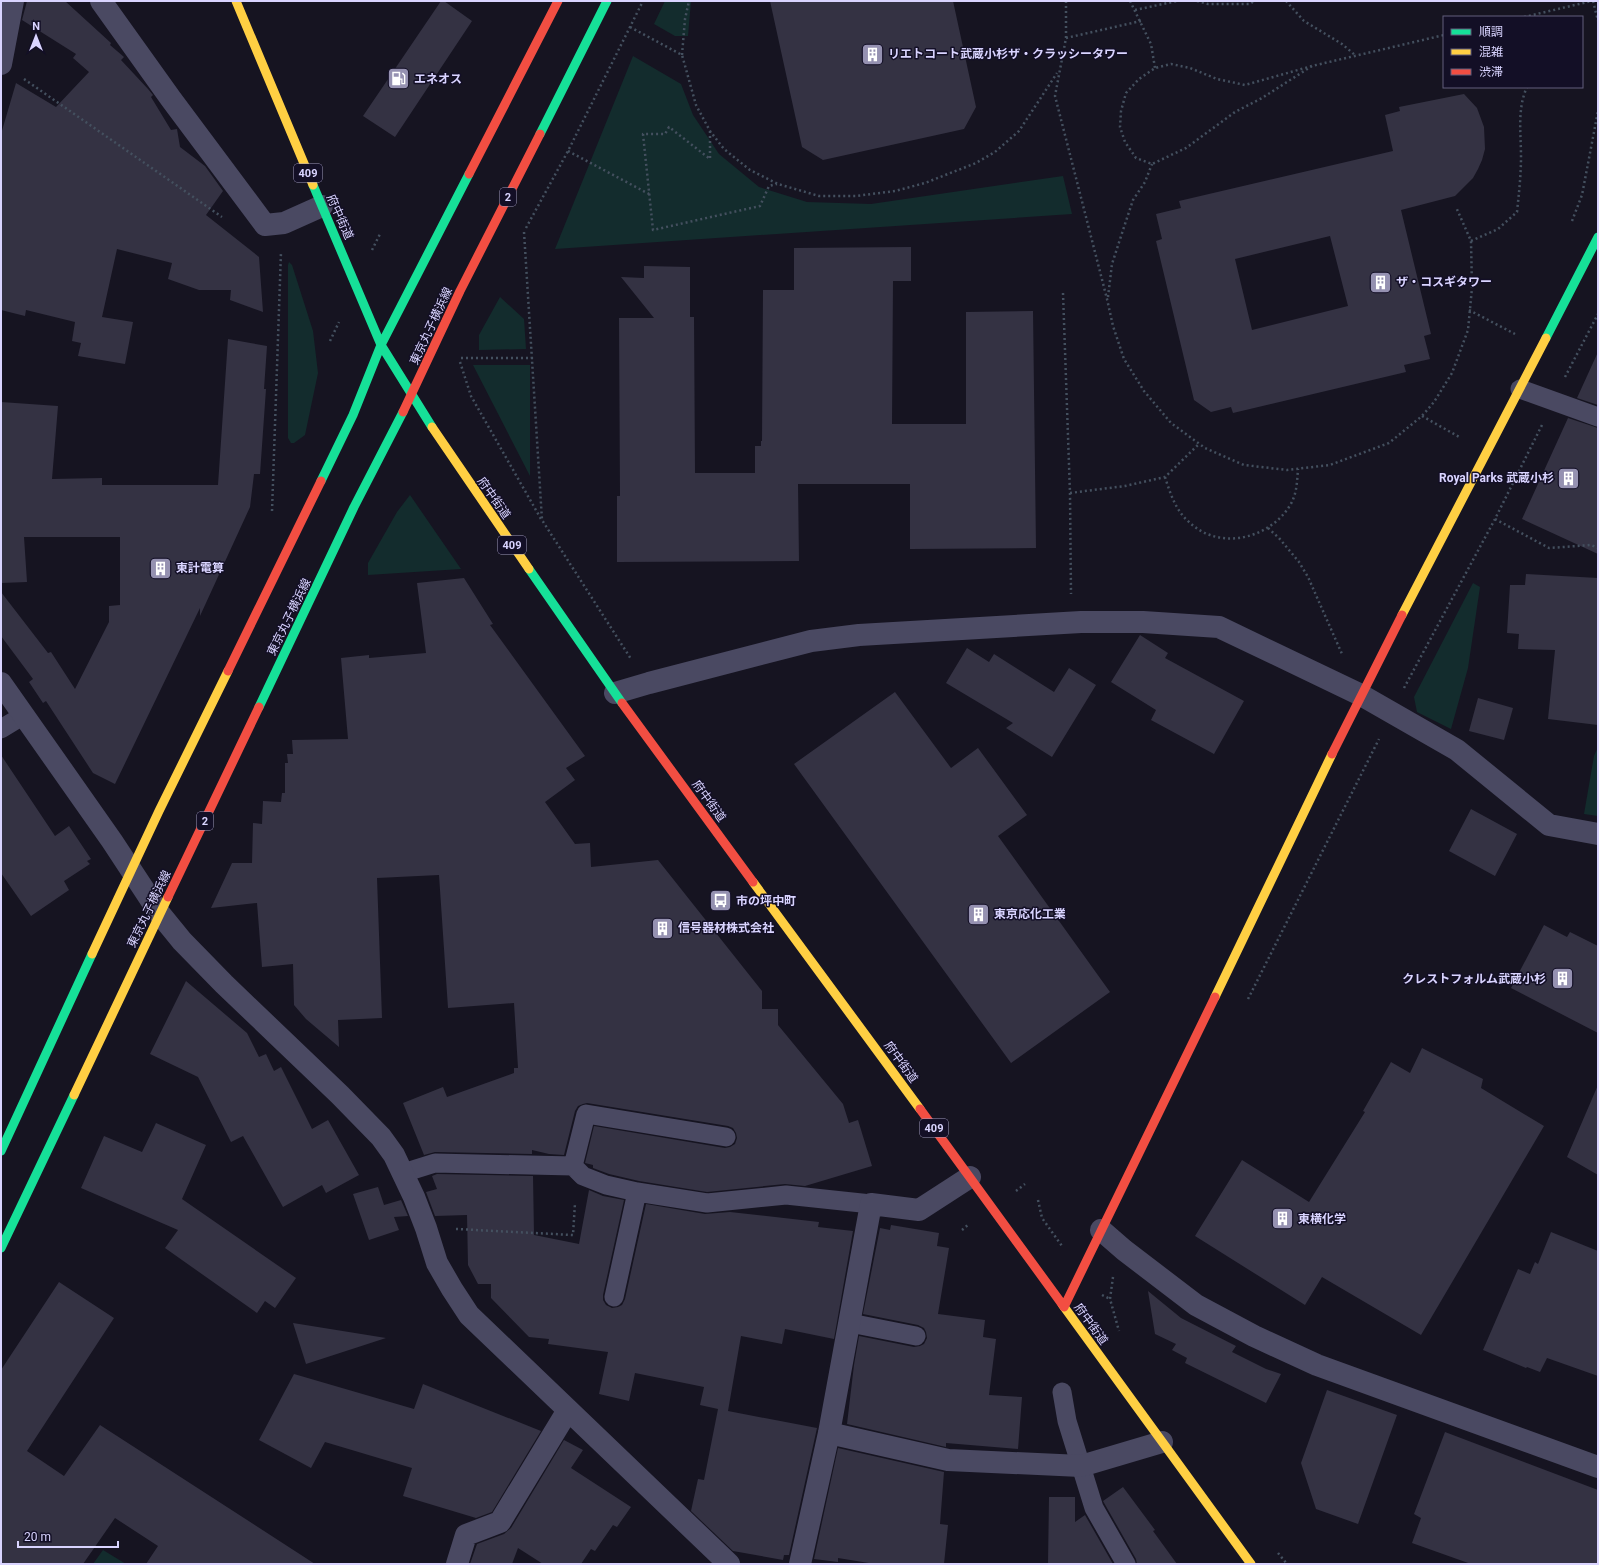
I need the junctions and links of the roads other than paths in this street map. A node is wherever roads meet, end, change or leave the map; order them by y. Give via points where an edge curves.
1 (101, 1) edge
2 (236, 1) edge
3 (558, 1) edge
4 (607, 1) edge
5 (9, 6) edge
6 (1, 64) edge
7 (322, 206) junction
8 (1598, 238) edge
9 (381, 345) junction
10 (1520, 389) junction
11 (412, 395) junction
12 (1598, 416) edge
13 (1, 683) edge
14 (615, 693) junction
15 (1361, 695) junction
16 (24, 715) junction
17 (1, 729) edge
18 (1598, 834) edge
19 (131, 870) junction
20 (160, 914) junction
21 (726, 1137) dead end
22 (1, 1151) edge
23 (578, 1171) junction
24 (404, 1173) junction
25 (970, 1177) junction
26 (637, 1192) junction
27 (871, 1204) junction
28 (1101, 1230) junction
29 (1, 1248) edge
30 (614, 1297) dead end
31 (1064, 1306) junction
32 (850, 1323) junction
33 (916, 1336) dead end
34 (1062, 1392) dead end
35 (568, 1410) junction
36 (829, 1432) junction
37 (1162, 1442) junction
38 (1081, 1466) junction
39 (1598, 1467) edge
40 (457, 1564) edge
41 (729, 1564) edge
42 (800, 1564) edge
43 (1126, 1564) edge
44 (1251, 1564) edge

1 - 7 street via 265,225 284,223
2 - 7 main road, 府中街道 / 409
3 - 9 main road
4 - 11 main road, 東京丸子横浜線 / 2 via 460,291
5 - 6 street
7 - 9 main road, 府中街道 / 409
8 - 10 main road
9 - 11 main road, 府中街道 / 409
9 - 19 main road via 353,415
10 - 12 lane
10 - 15 main road
11 - 14 main road, 府中街道 / 409 via 441,442
11 - 20 main road, 東京丸子横浜線 / 2 via 354,507
13 - 16 street
14 - 15 street via 811,641 860,635 1081,622 1144,622 1219,627
14 - 25 main road, 府中街道 / 409
15 - 18 street via 1457,750 1549,825
15 - 28 main road
16 - 17 lane
16 - 19 street
19 - 20 street
19 - 22 main road
20 - 24 street via 208,968 381,1137
20 - 29 main road, 東京丸子横浜線 / 2
21 - 23 lane via 586,1114
23 - 24 lane via 435,1163
23 - 26 lane via 606,1185
24 - 35 street via 437,1263 469,1315
25 - 27 street via 919,1210
25 - 31 main road, 府中街道 / 409
26 - 27 lane via 707,1203 786,1195
26 - 30 lane
27 - 32 street
28 - 31 main road
28 - 39 street via 1196,1305 1254,1336 1317,1364
31 - 37 main road, 府中街道 / 409
32 - 33 lane
32 - 36 street
34 - 38 lane via 1067,1421
35 - 40 street via 500,1522 466,1535
35 - 41 street
36 - 38 street via 948,1460
36 - 42 street
37 - 38 street
37 - 44 main road, 府中街道 / 409
38 - 43 lane via 1094,1508

